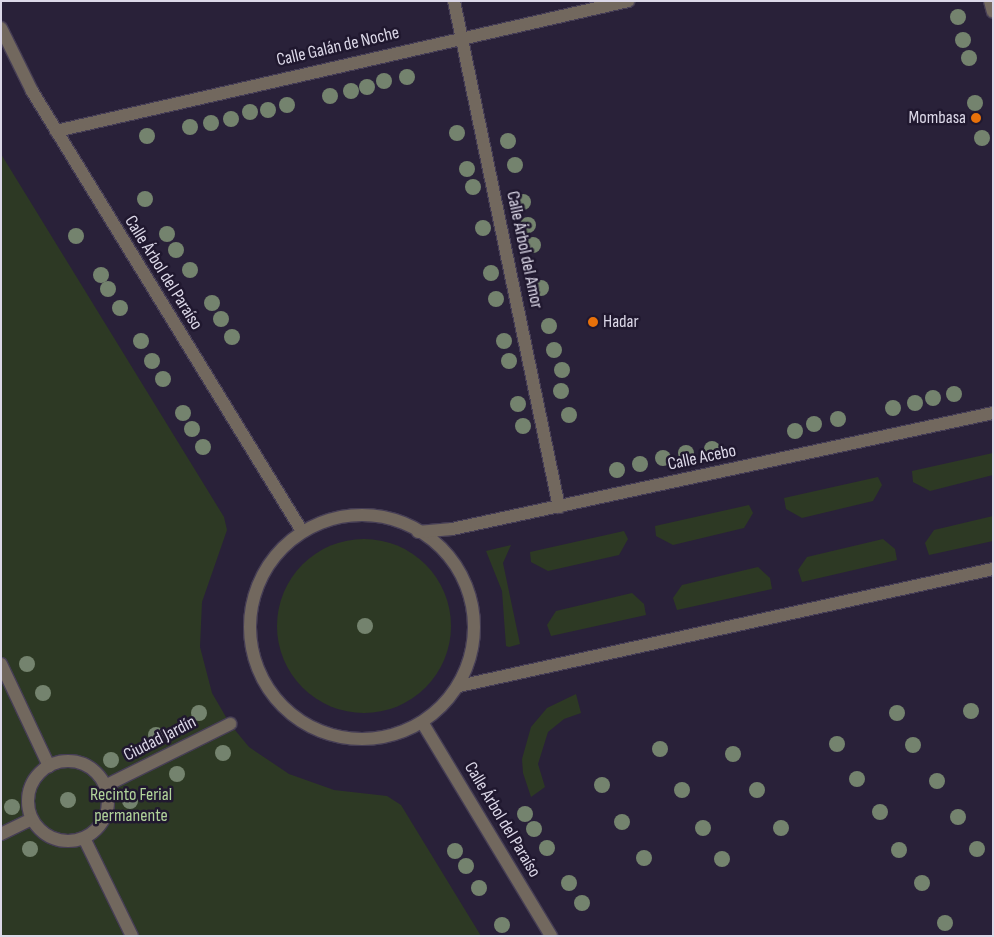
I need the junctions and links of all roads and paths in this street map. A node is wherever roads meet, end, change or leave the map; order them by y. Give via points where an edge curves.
1 (454, 1) edge
2 (628, 1) edge
3 (990, 1) edge
4 (993, 12) edge
5 (1, 28) edge
6 (462, 36) junction
7 (56, 131) junction
8 (993, 413) edge
9 (559, 506) junction
10 (302, 531) junction
11 (418, 532) junction
12 (993, 569) edge
13 (1, 664) edge
14 (459, 686) junction
15 (422, 722) junction
16 (230, 724) dead end
17 (49, 766) junction
18 (105, 786) junction
19 (32, 819) junction
20 (1, 834) edge
21 (84, 838) junction
22 (132, 936) edge
23 (551, 936) edge

1 - 6 street, Calle Árbol del Amor
2 - 6 street, Calle Galán de Noche
3 - 4 street
5 - 7 street, Calle Árbol del Paraíso
6 - 7 street, Calle Galán de Noche
6 - 9 street, Calle Árbol del Amor
7 - 10 street, Calle Árbol del Paraíso
8 - 9 street, Calle Acebo
9 - 11 street, Calle Acebo via 452,529
10 - 11 street via 331,519 370,516 395,521
10 - 15 street via 275,554 257,584 248,617 251,652 263,684 285,710 307,724 347,738 381,737
11 - 14 street via 443,549 457,566 471,601 474,636
12 - 14 street
13 - 17 street
14 - 15 street via 447,702
15 - 23 street, Calle Árbol del Paraíso
16 - 18 street, Ciudad Jardín
17 - 18 street via 80,763 94,770
17 - 19 street via 37,776 30,790 28,806
18 - 21 street via 108,798 106,814 99,828
19 - 20 street
19 - 21 street via 43,832 56,840
21 - 22 street

